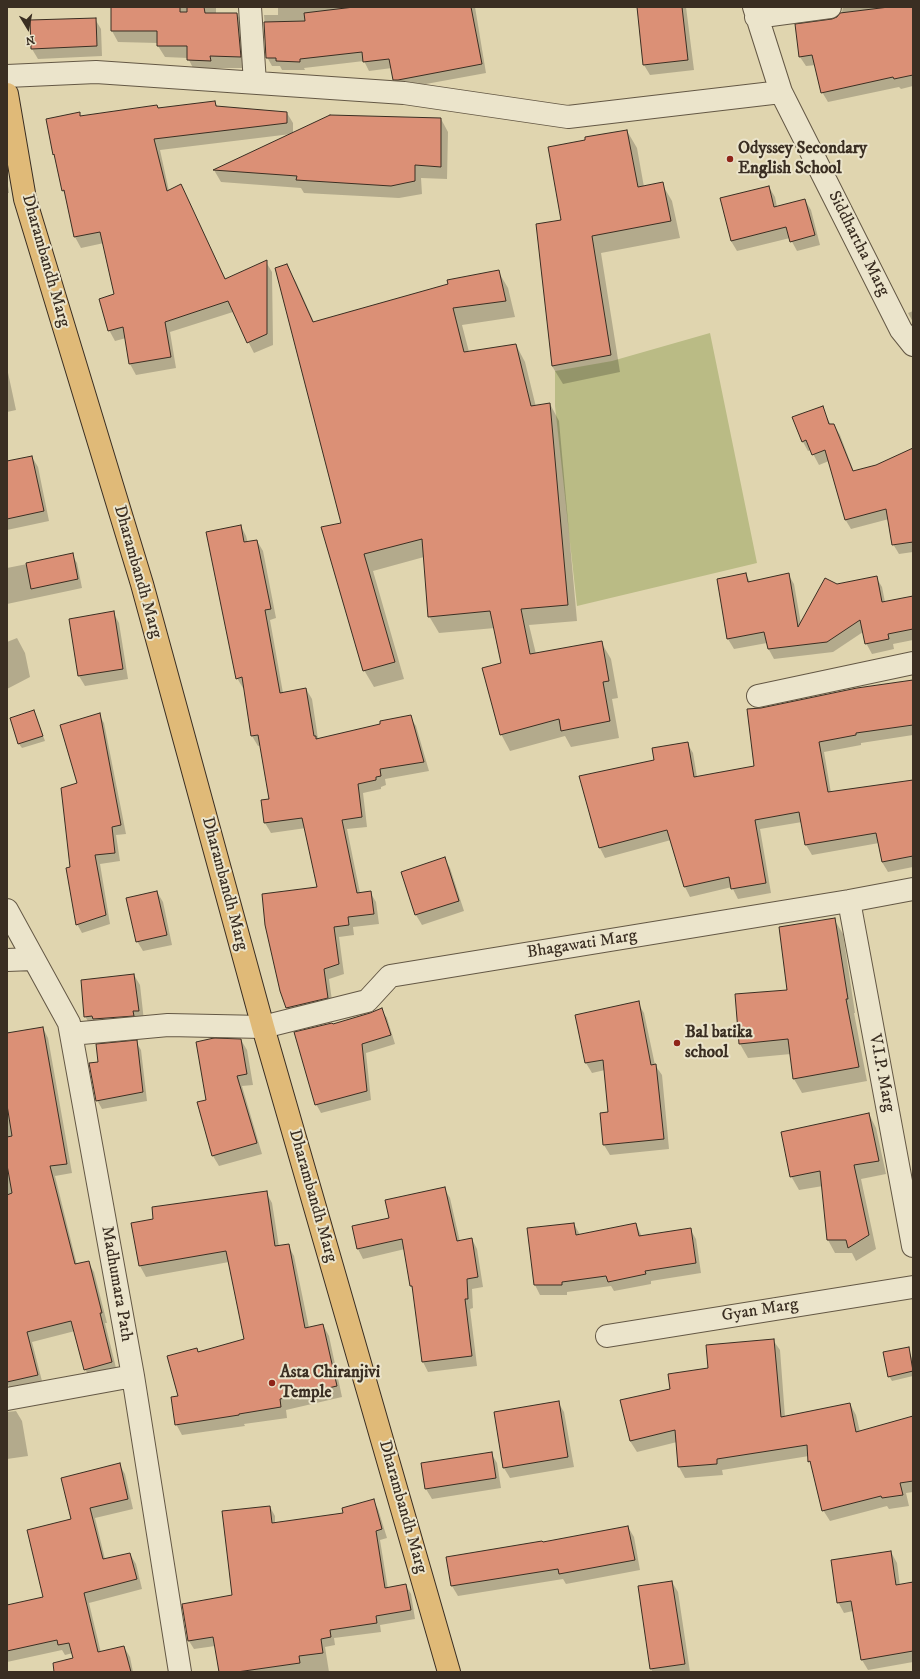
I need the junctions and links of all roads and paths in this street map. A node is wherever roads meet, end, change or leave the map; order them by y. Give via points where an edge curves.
1 (250, 7) edge
2 (830, 7) edge
3 (755, 12) edge
4 (7, 76) edge
5 (255, 83) junction
6 (782, 92) junction
7 (7, 94) edge
8 (913, 345) edge
9 (913, 663) edge
10 (758, 696) dead end
11 (913, 889) edge
12 (849, 901) junction
13 (7, 910) edge
14 (33, 959) junction
15 (7, 960) edge
16 (263, 1028) junction
17 (71, 1034) junction
18 (913, 1246) edge
19 (913, 1287) edge
20 (607, 1336) dead end
21 (133, 1376) junction
22 (7, 1399) edge
23 (180, 1672) edge
24 (449, 1672) edge

1 - 5 street
2 - 3 street
3 - 6 street, Siddhartha Marg
4 - 5 street via 96,72
5 - 6 street via 404,93 568,117
6 - 8 street, Siddhartha Marg via 901,330
7 - 16 main road, Dharambandh Marg via 25,199 142,584
9 - 10 street
11 - 12 street, Bhagawati Marg
12 - 16 street, Bhagawati Marg via 390,976 367,1001
12 - 18 street, V.I.P. Marg
13 - 14 street, Madhumara Path
14 - 15 street
14 - 17 street, Madhumara Path via 69,1023
16 - 17 street, Bhagawati Marg via 168,1025
16 - 24 main road, Dharambandh Marg
17 - 21 street, Madhumara Path
19 - 20 street, Gyan Marg
21 - 22 street
21 - 23 street, Madhumara Path

